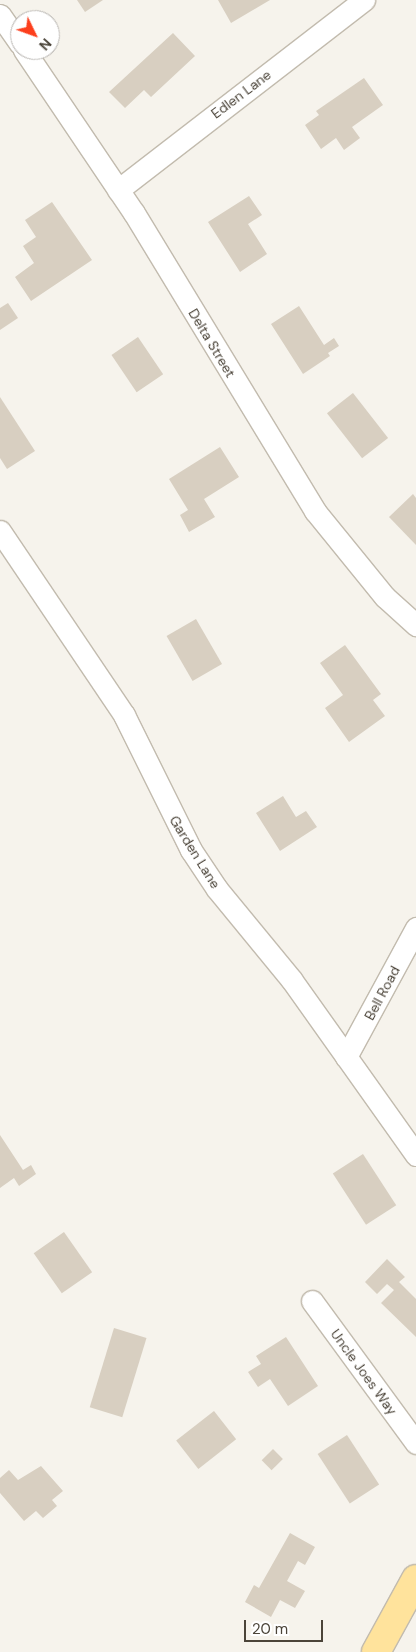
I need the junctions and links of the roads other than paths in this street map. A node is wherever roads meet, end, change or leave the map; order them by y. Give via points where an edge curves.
1 (364, 0) edge
2 (0, 15) edge
3 (10, 30) edge
4 (31, 60) edge
5 (118, 190) junction
6 (0, 531) edge
7 (416, 624) edge
8 (416, 928) edge
9 (346, 1057) junction
10 (416, 1155) edge
11 (312, 1301) dead end
12 (416, 1443) edge
13 (416, 1579) edge
14 (376, 1652) edge

1 - 5 street, Edlen Lane
2 - 3 street
4 - 5 street, Delta Street
5 - 7 street, Delta Street via 315,511 385,597
6 - 9 street, Garden Lane via 124,715 191,850 217,888 291,979
8 - 9 street, Bell Road
9 - 10 street, Garden Lane
11 - 12 street, Uncle Joes Way
13 - 14 main road

